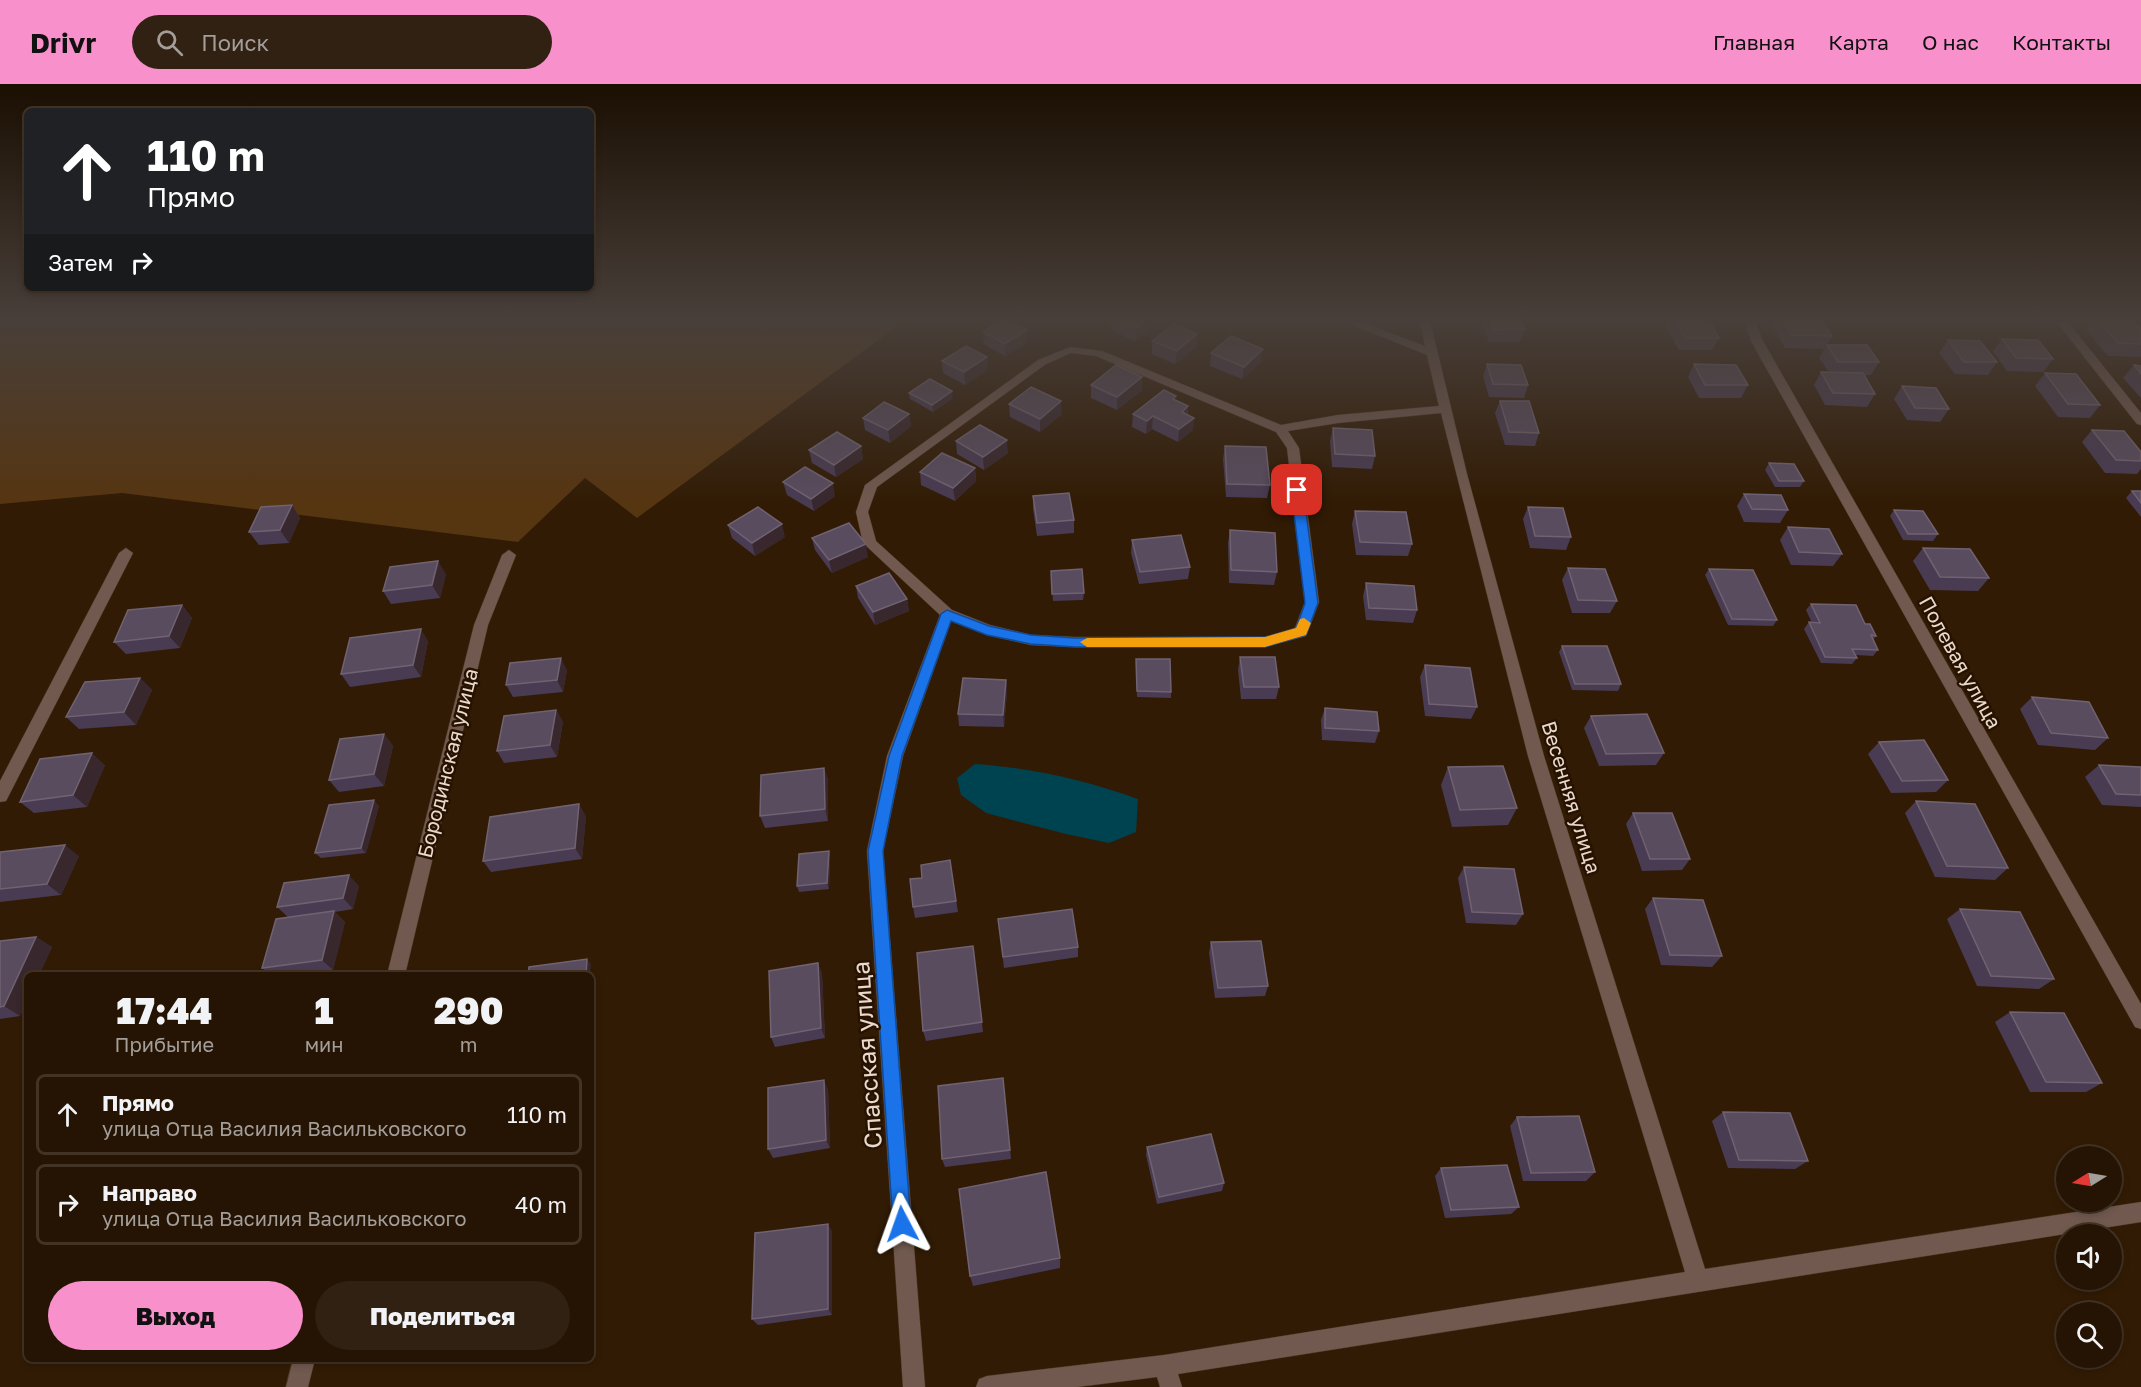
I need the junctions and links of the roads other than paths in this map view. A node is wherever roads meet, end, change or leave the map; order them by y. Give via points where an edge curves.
1 (1014, 382) edge
2 (1168, 382) edge
3 (1440, 382) edge
4 (1780, 382) edge
5 (2110, 382) edge
6 (1446, 409) junction
7 (2141, 421) edge
8 (1280, 429) junction
9 (126, 553) dead end
10 (509, 555) dead end
11 (947, 614) junction
12 (0, 796) edge
13 (397, 972) edge
14 (2141, 1021) edge
15 (2141, 1212) edge
16 (1698, 1280) junction
17 (303, 1362) edge
18 (1164, 1366) junction
19 (297, 1387) edge
20 (914, 1387) edge
21 (987, 1387) edge
22 (1171, 1387) edge

1 - 11 street via 872,485 862,512 870,543
2 - 8 street
3 - 6 street, Весенняя улица
4 - 14 street, Полевая улица
5 - 7 street
6 - 8 street
6 - 16 street, Весенняя улица via 1536,756
8 - 11 street via 1293,448 1304,533 1311,603 1301,632 1265,642 1031,640 987,630
9 - 12 street
10 - 13 street, Бородинская улица via 481,625
11 - 20 street, Спасская улица via 896,756 875,851
15 - 16 street
16 - 18 street
17 - 19 street
18 - 21 street
18 - 22 street

